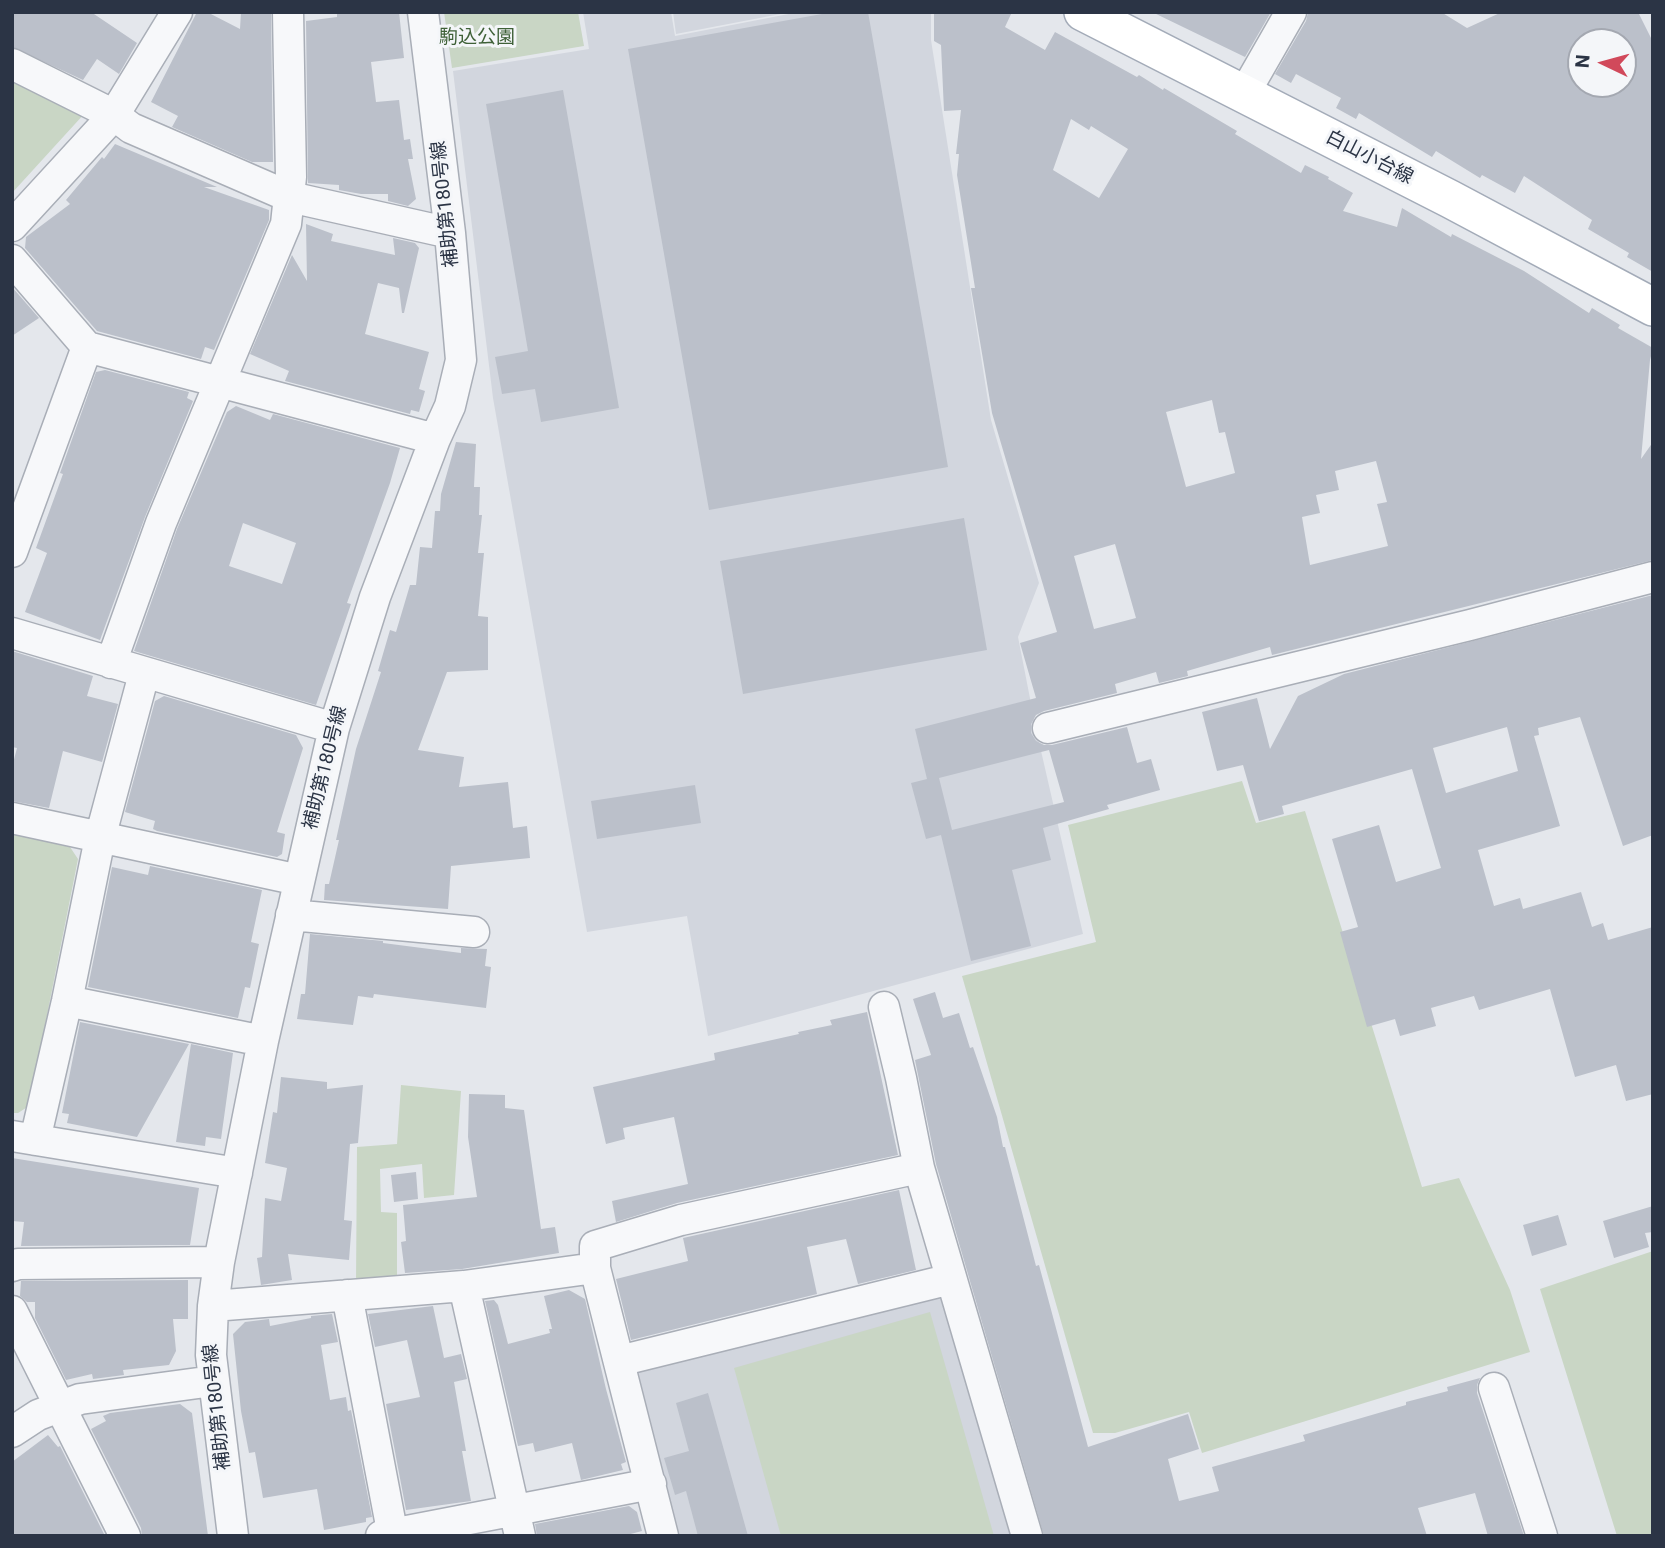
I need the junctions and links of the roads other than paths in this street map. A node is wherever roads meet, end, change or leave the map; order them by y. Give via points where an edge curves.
1 (177, 12) edge
2 (289, 12) edge
3 (423, 12) edge
4 (1083, 12) edge
5 (1292, 12) edge
6 (12, 64) edge
7 (1244, 94) junction
8 (114, 116) junction
9 (290, 197) junction
10 (12, 226) edge
11 (450, 233) junction
12 (12, 260) edge
13 (1653, 307) edge
14 (87, 348) junction
15 (218, 383) junction
16 (435, 439) junction
17 (12, 552) edge
18 (1653, 577) edge
19 (12, 634) edge
20 (111, 663) junction
21 (144, 674) junction
22 (334, 728) junction
23 (1048, 728) dead end
24 (12, 818) edge
25 (100, 838) junction
26 (299, 880) junction
27 (292, 915) junction
28 (474, 932) dead end
29 (67, 1001) junction
30 (884, 1007) dead end
31 (263, 1041) junction
32 (24, 1138) edge
33 (919, 1168) junction
34 (237, 1173) junction
35 (219, 1262) junction
36 (12, 1266) edge
37 (595, 1268) junction
38 (951, 1279) junction
39 (464, 1286) junction
40 (347, 1295) junction
41 (213, 1306) junction
42 (12, 1311) edge
43 (619, 1361) junction
44 (213, 1381) junction
45 (1494, 1388) dead end
46 (60, 1406) junction
47 (12, 1432) edge
48 (651, 1484) junction
49 (517, 1523) edge
50 (389, 1535) edge
51 (125, 1536) edge
52 (233, 1536) edge
53 (663, 1536) edge
54 (1027, 1536) edge
55 (1542, 1536) edge

1 - 8 street
2 - 9 street
3 - 11 street, 補助第180号線
4 - 7 main road, 白山小台線
5 - 7 street
6 - 8 street
7 - 13 main road, 白山小台線
8 - 9 street via 131,128
8 - 10 street
9 - 11 street
9 - 15 street via 286,224
11 - 16 street, 補助第180号線 via 461,360 450,406
12 - 14 street
14 - 15 street
14 - 17 street
15 - 16 street
15 - 20 street
16 - 22 street, 補助第180号線 via 375,597
18 - 23 street
19 - 20 street
20 - 21 street
21 - 22 street
21 - 25 street
22 - 26 street, 補助第180号線
24 - 25 street
25 - 26 street
25 - 29 street
26 - 27 street, 補助第180号線
27 - 28 street
27 - 31 street, 補助第180号線
29 - 31 street
29 - 32 street
30 - 33 street
31 - 34 street, 補助第180号線
32 - 34 street
33 - 37 street via 681,1220 595,1245
33 - 38 street
34 - 35 street, 補助第180号線
35 - 36 street
35 - 41 street, 補助第180号線
37 - 39 street
37 - 43 street
38 - 43 street
38 - 54 street
39 - 40 street
39 - 49 street
40 - 41 street
40 - 50 street
41 - 44 street, 補助第180号線
42 - 46 street
43 - 48 street
44 - 46 street via 80,1399
44 - 52 street, 補助第180号線
45 - 55 street
46 - 47 street
46 - 51 street
48 - 49 street
48 - 53 street
49 - 50 street

